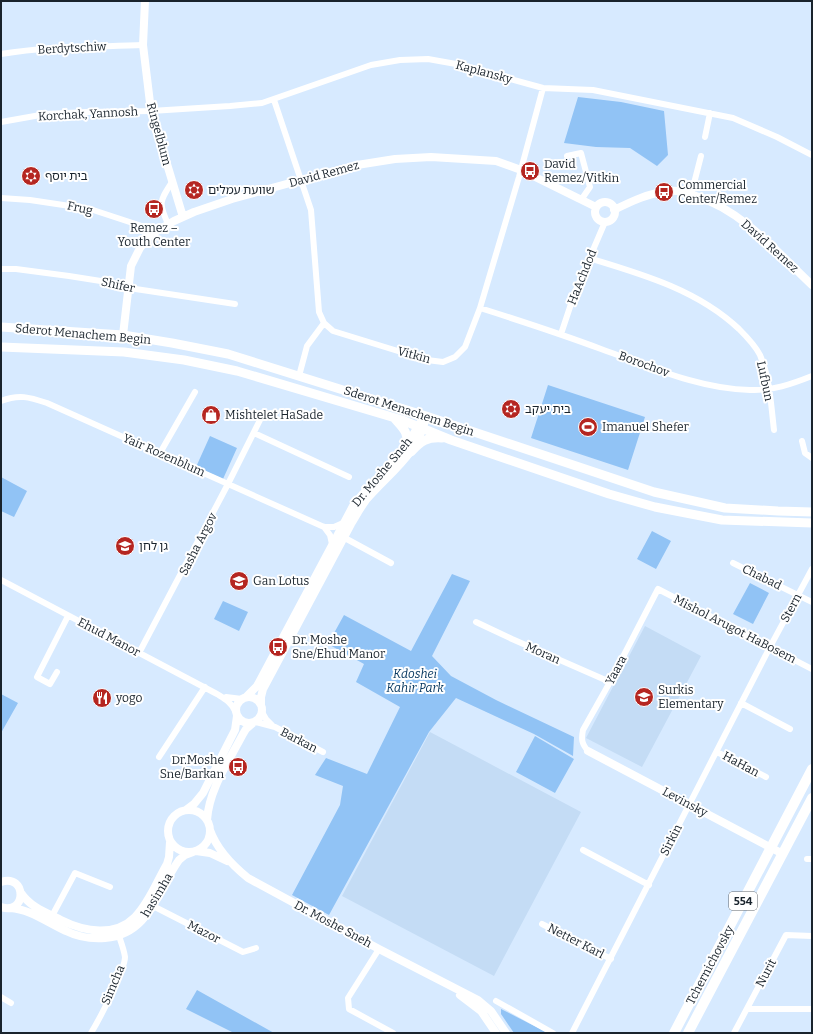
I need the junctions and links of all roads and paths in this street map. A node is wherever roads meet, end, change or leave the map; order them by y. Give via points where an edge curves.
1 (145, 1) edge
2 (143, 45) junction
3 (1, 54) edge
4 (543, 88) junction
5 (274, 100) junction
6 (151, 111) junction
7 (710, 113) junction
8 (1, 122) edge
9 (705, 137) dead end
10 (812, 155) edge
11 (567, 156) dead end
12 (701, 156) dead end
13 (521, 170) junction
14 (301, 180) junction
15 (172, 182) junction
16 (691, 194) junction
17 (1, 198) edge
18 (581, 200) junction
19 (596, 207) junction
20 (614, 210) junction
21 (183, 217) junction
22 (605, 222) junction
23 (168, 224) junction
24 (157, 231) junction
25 (589, 258) junction
26 (1, 269) edge
27 (812, 285) edge
28 (129, 288) junction
29 (235, 304) dead end
30 (480, 308) junction
31 (324, 323) junction
32 (1, 327) edge
33 (562, 334) junction
34 (123, 335) junction
35 (1, 347) edge
36 (299, 376) junction
37 (812, 376) edge
38 (769, 389) junction
39 (195, 392) dead end
40 (1, 400) edge
41 (263, 414) dead end
42 (426, 416) junction
43 (394, 418) junction
44 (420, 428) junction
45 (774, 430) dead end
46 (254, 433) junction
47 (448, 439) junction
48 (802, 441) dead end
49 (409, 449) junction
50 (160, 453) junction
51 (812, 458) edge
52 (349, 476) dead end
53 (228, 484) junction
54 (812, 512) edge
55 (343, 523) junction
56 (812, 523) edge
57 (324, 527) junction
58 (344, 537) junction
59 (332, 544) junction
60 (391, 563) dead end
61 (733, 563) dead end
62 (812, 569) edge
63 (1, 580) edge
64 (658, 589) joint
65 (798, 595) junction
66 (812, 602) edge
67 (68, 616) junction
68 (476, 622) dead end
69 (770, 647) junction
70 (139, 653) junction
71 (812, 669) edge
72 (57, 672) dead end
73 (610, 682) junction
74 (205, 688) junction
75 (216, 694) junction
76 (244, 698) junction
77 (741, 703) junction
78 (262, 708) junction
79 (236, 714) junction
80 (254, 723) junction
81 (275, 727) junction
82 (790, 729) dead end
83 (588, 751) joint
84 (323, 752) dead end
85 (717, 752) junction
86 (159, 757) dead end
87 (812, 769) edge
88 (766, 777) dead end
89 (812, 798) edge
90 (690, 805) junction
91 (186, 810) junction
92 (207, 820) junction
93 (210, 830) junction
94 (170, 842) junction
95 (772, 848) junction
96 (583, 850) dead end
97 (194, 852) junction
98 (783, 854) junction
99 (234, 866) junction
100 (2, 881) edge
101 (649, 885) junction
102 (110, 887) dead end
103 (21, 893) junction
104 (153, 906) junction
105 (4, 908) edge
106 (52, 916) junction
107 (542, 924) dead end
108 (118, 932) junction
109 (812, 936) edge
110 (256, 948) dead end
111 (379, 949) junction
112 (611, 959) junction
113 (434, 978) junction
114 (1, 997) edge
115 (496, 1001) dead end
116 (12, 1003) dead end
117 (812, 1008) edge
118 (747, 1009) junction
119 (91, 1033) edge
120 (392, 1033) edge
121 (496, 1033) edge
122 (506, 1033) edge
123 (553, 1033) edge
124 (572, 1033) edge
125 (674, 1033) edge
126 (688, 1033) edge
127 (734, 1033) edge

1 - 2 street, Ringelblum
2 - 3 street, Berdytschiw
2 - 6 street, Ringelblum
4 - 5 street, Kaplansky via 456,64 428,59 400,60 371,65
4 - 7 street, Kaplansky via 593,90
4 - 13 street, Vitkin
5 - 6 street, Kaplansky via 230,106
5 - 14 street
6 - 8 street, Korchak, Yannosh via 46,114
6 - 15 street, Ringelblum
7 - 9 street
7 - 10 street, Kaplansky via 751,125
11 - 18 street via 581,153 590,187
12 - 16 street
13 - 14 street, David Remez via 496,161 395,158
13 - 18 street, David Remez
13 - 30 street, Vitkin
14 - 21 street, David Remez via 232,199
14 - 31 street via 311,210 319,312
15 - 21 street, Ringelblum
15 - 23 street via 161,201
16 - 20 street, David Remez via 680,191 655,193 637,198
16 - 27 street, David Remez via 711,201 746,223
17 - 24 street, Frug via 90,209
18 - 19 street, David Remez
19 - 20 street, David Remez via 606,202 612,205
19 - 22 street via 594,213
20 - 22 street, David Remez via 614,216
21 - 23 street, David Remez
22 - 25 street, HaAchdod
23 - 24 street, David Remez
24 - 28 street, David Remez via 150,235 140,248 131,266
25 - 33 street, HaAchdod via 574,292
25 - 38 street, Lufbun via 670,285 701,300 729,320 751,341 759,353
26 - 28 street, Shifer via 69,276
28 - 29 street, Shifer
28 - 34 street, David Remez
30 - 31 street, Vitkin via 465,347 455,357 443,362 427,360 334,331
30 - 33 street, Borochov
31 - 36 street via 307,346
32 - 34 main road, Sderot Menachem Begin
33 - 38 street, Borochov via 674,375 712,386
34 - 36 main road, Sderot Menachem Begin via 228,354
35 - 43 main road, Sderot Menachem Begin via 124,352 184,360 237,371
36 - 42 main road, Sderot Menachem Begin
37 - 38 street, Borochov
38 - 45 street, Lufbun
39 - 50 street
40 - 50 street, Yair Rozenblum via 20,396 30,397
41 - 46 street, Sasha Argov
42 - 44 street, Dr. Moshe Sneh
42 - 54 main road, Sderot Menachem Begin via 654,492 724,508
43 - 44 main road, Sderot Menachem Begin
43 - 49 main road via 407,435
44 - 47 main road, Sderot Menachem Begin
44 - 49 street, Dr. Moshe Sneh
46 - 52 street
46 - 53 street, Sasha Argov
47 - 49 main road via 427,439
47 - 56 main road, Sderot Menachem Begin via 609,494 655,507 722,520
48 - 51 street via 805,453
49 - 55 street, Dr. Moshe Sneh via 361,496
49 - 58 street, Dr. Moshe Sneh via 366,500
50 - 53 street, Yair Rozenblum
53 - 57 street, Yair Rozenblum
53 - 70 street, Sasha Argov
55 - 57 street via 334,527
55 - 59 street, Dr. Moshe Sneh
57 - 59 street via 330,535
58 - 60 street
58 - 78 street, Dr. Moshe Sneh via 263,689
59 - 76 street, Dr. Moshe Sneh via 257,686
61 - 65 street, Chabad
62 - 65 street, Stern
63 - 67 street, Ehud Manor
64 - 69 street, Mishol Arugot HaBosem
64 - 73 street, Yaara
65 - 66 street, Chabad
65 - 69 street, Stern
67 - 70 street, Ehud Manor
67 - 72 street via 37,677 50,684
68 - 73 street, Moran
69 - 71 street, Mishol Arugot HaBosem
69 - 77 street, Sirkin
70 - 74 street, Ehud Manor
73 - 83 street, Yaara via 583,730 582,744
74 - 75 street, Ehud Manor
74 - 86 street
75 - 76 street, Ehud Manor
75 - 79 street, Ehud Manor via 229,701
76 - 78 street via 255,698
76 - 79 street via 236,707
77 - 82 street
77 - 85 street, Sirkin
78 - 80 street via 261,717
78 - 81 street, Barkan via 266,719
79 - 80 street via 242,722
79 - 91 street via 235,730 203,793
80 - 81 street, Barkan
80 - 92 street via 243,734 211,796
81 - 84 street, Barkan
83 - 90 street, Levinsky
85 - 88 street, HaHan
85 - 90 street, Sirkin
87 - 95 main road, Tchernichovsky / 554
89 - 98 main road, Tchernichovsky / 554
90 - 95 street, Levinsky
90 - 101 street, Sirkin
91 - 92 street via 196,811
91 - 94 street via 175,814 170,820 167,834
92 - 93 street
93 - 97 street via 207,843
93 - 99 street, Dr. Moshe Sneh via 219,848
94 - 97 street via 182,852
94 - 108 street, hasimha via 167,864 145,904
95 - 98 street, Levinsky
95 - 125 main road, Tchernichovsky / 554
96 - 101 street
97 - 99 street, Dr. Moshe Sneh via 210,853
97 - 104 street, hasimha via 184,855 179,860
98 - 126 main road, Tchernichovsky / 554
99 - 111 street, Dr. Moshe Sneh via 248,878
100 - 103 street via 13,882 20,888
101 - 112 street, Sirkin
102 - 106 street via 75,873
103 - 105 street via 19,902
103 - 106 street via 34,906
104 - 108 street, hasimha via 134,928
104 - 110 street, Mazor via 243,952
105 - 108 street via 22,909 81,936 93,938
106 - 108 street via 71,925 94,931
107 - 112 street, Netter Karl
108 - 119 street, Simcha via 125,956 124,963
109 - 118 street, Nurit via 786,935
111 - 113 street, Dr. Moshe Sneh
111 - 120 street via 348,998 349,1009
112 - 124 street, Sirkin
113 - 121 street, Dr. Moshe Sneh via 482,1011
113 - 122 street, Dr. Moshe Sneh via 485,1004
114 - 116 street
115 - 123 street
117 - 118 street
118 - 127 street, Nurit

